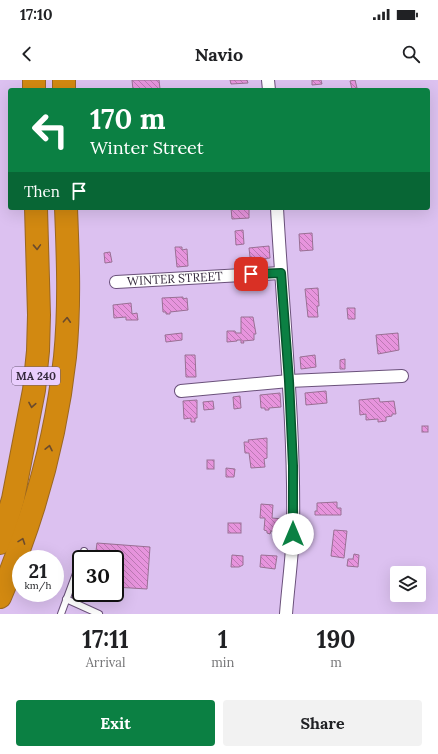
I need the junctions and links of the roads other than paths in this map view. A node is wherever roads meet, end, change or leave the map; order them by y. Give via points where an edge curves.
1 (36, 210) edge
2 (66, 210) edge
3 (277, 210) edge
4 (281, 273) junction
5 (116, 282) dead end
6 (402, 376) dead end
7 (289, 381) junction
8 (181, 391) dead end
9 (0, 542) edge
10 (72, 583) edge
11 (1, 598) edge
12 (66, 599) junction
13 (61, 614) edge
14 (99, 614) edge
15 (286, 614) edge

1 -> 9 highway, MA 240 via 39,315 34,390 18,477
11 -> 2 highway, MA 240 via 32,513 60,393 68,316
3 - 4 street
4 - 5 street, WINTER STREET
4 - 7 street
6 - 7 street
7 - 8 street
7 - 15 street via 293,534
10 - 12 lane
12 - 13 lane
12 - 14 lane

